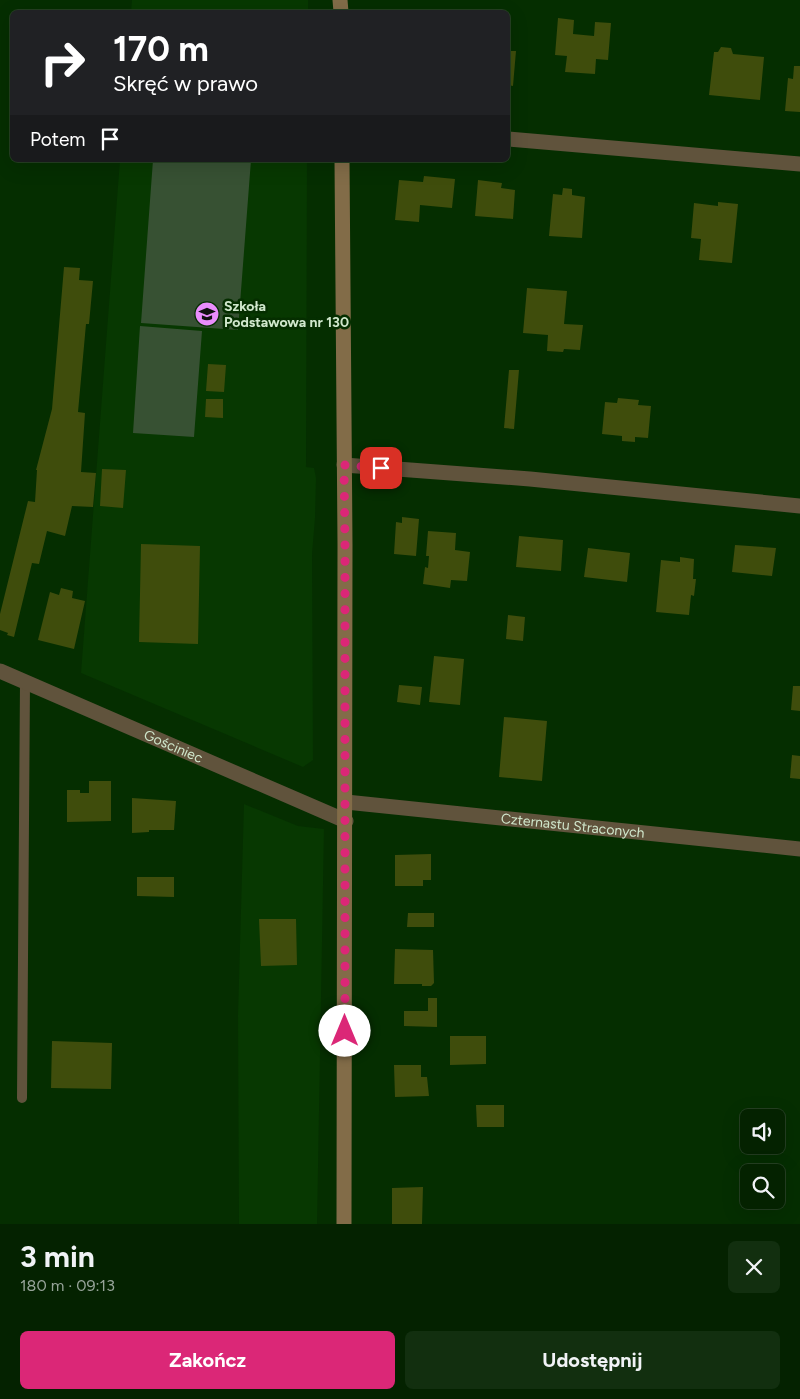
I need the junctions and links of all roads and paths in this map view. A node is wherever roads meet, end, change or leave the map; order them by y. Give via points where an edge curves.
1 (510, 138) edge
2 (342, 162) edge
3 (800, 164) edge
4 (344, 465) junction
5 (800, 506) edge
6 (0, 671) edge
7 (25, 682) junction
8 (346, 802) junction
9 (346, 821) junction
10 (800, 849) edge
11 (22, 1098) dead end
12 (344, 1224) edge

1 - 3 street
2 - 4 street
4 - 5 street via 530,479
4 - 8 street
6 - 7 street, Gościniec
7 - 9 street, Gościniec
7 - 11 lane
8 - 9 street
8 - 10 street, Czternastu Straconych
9 - 12 street

